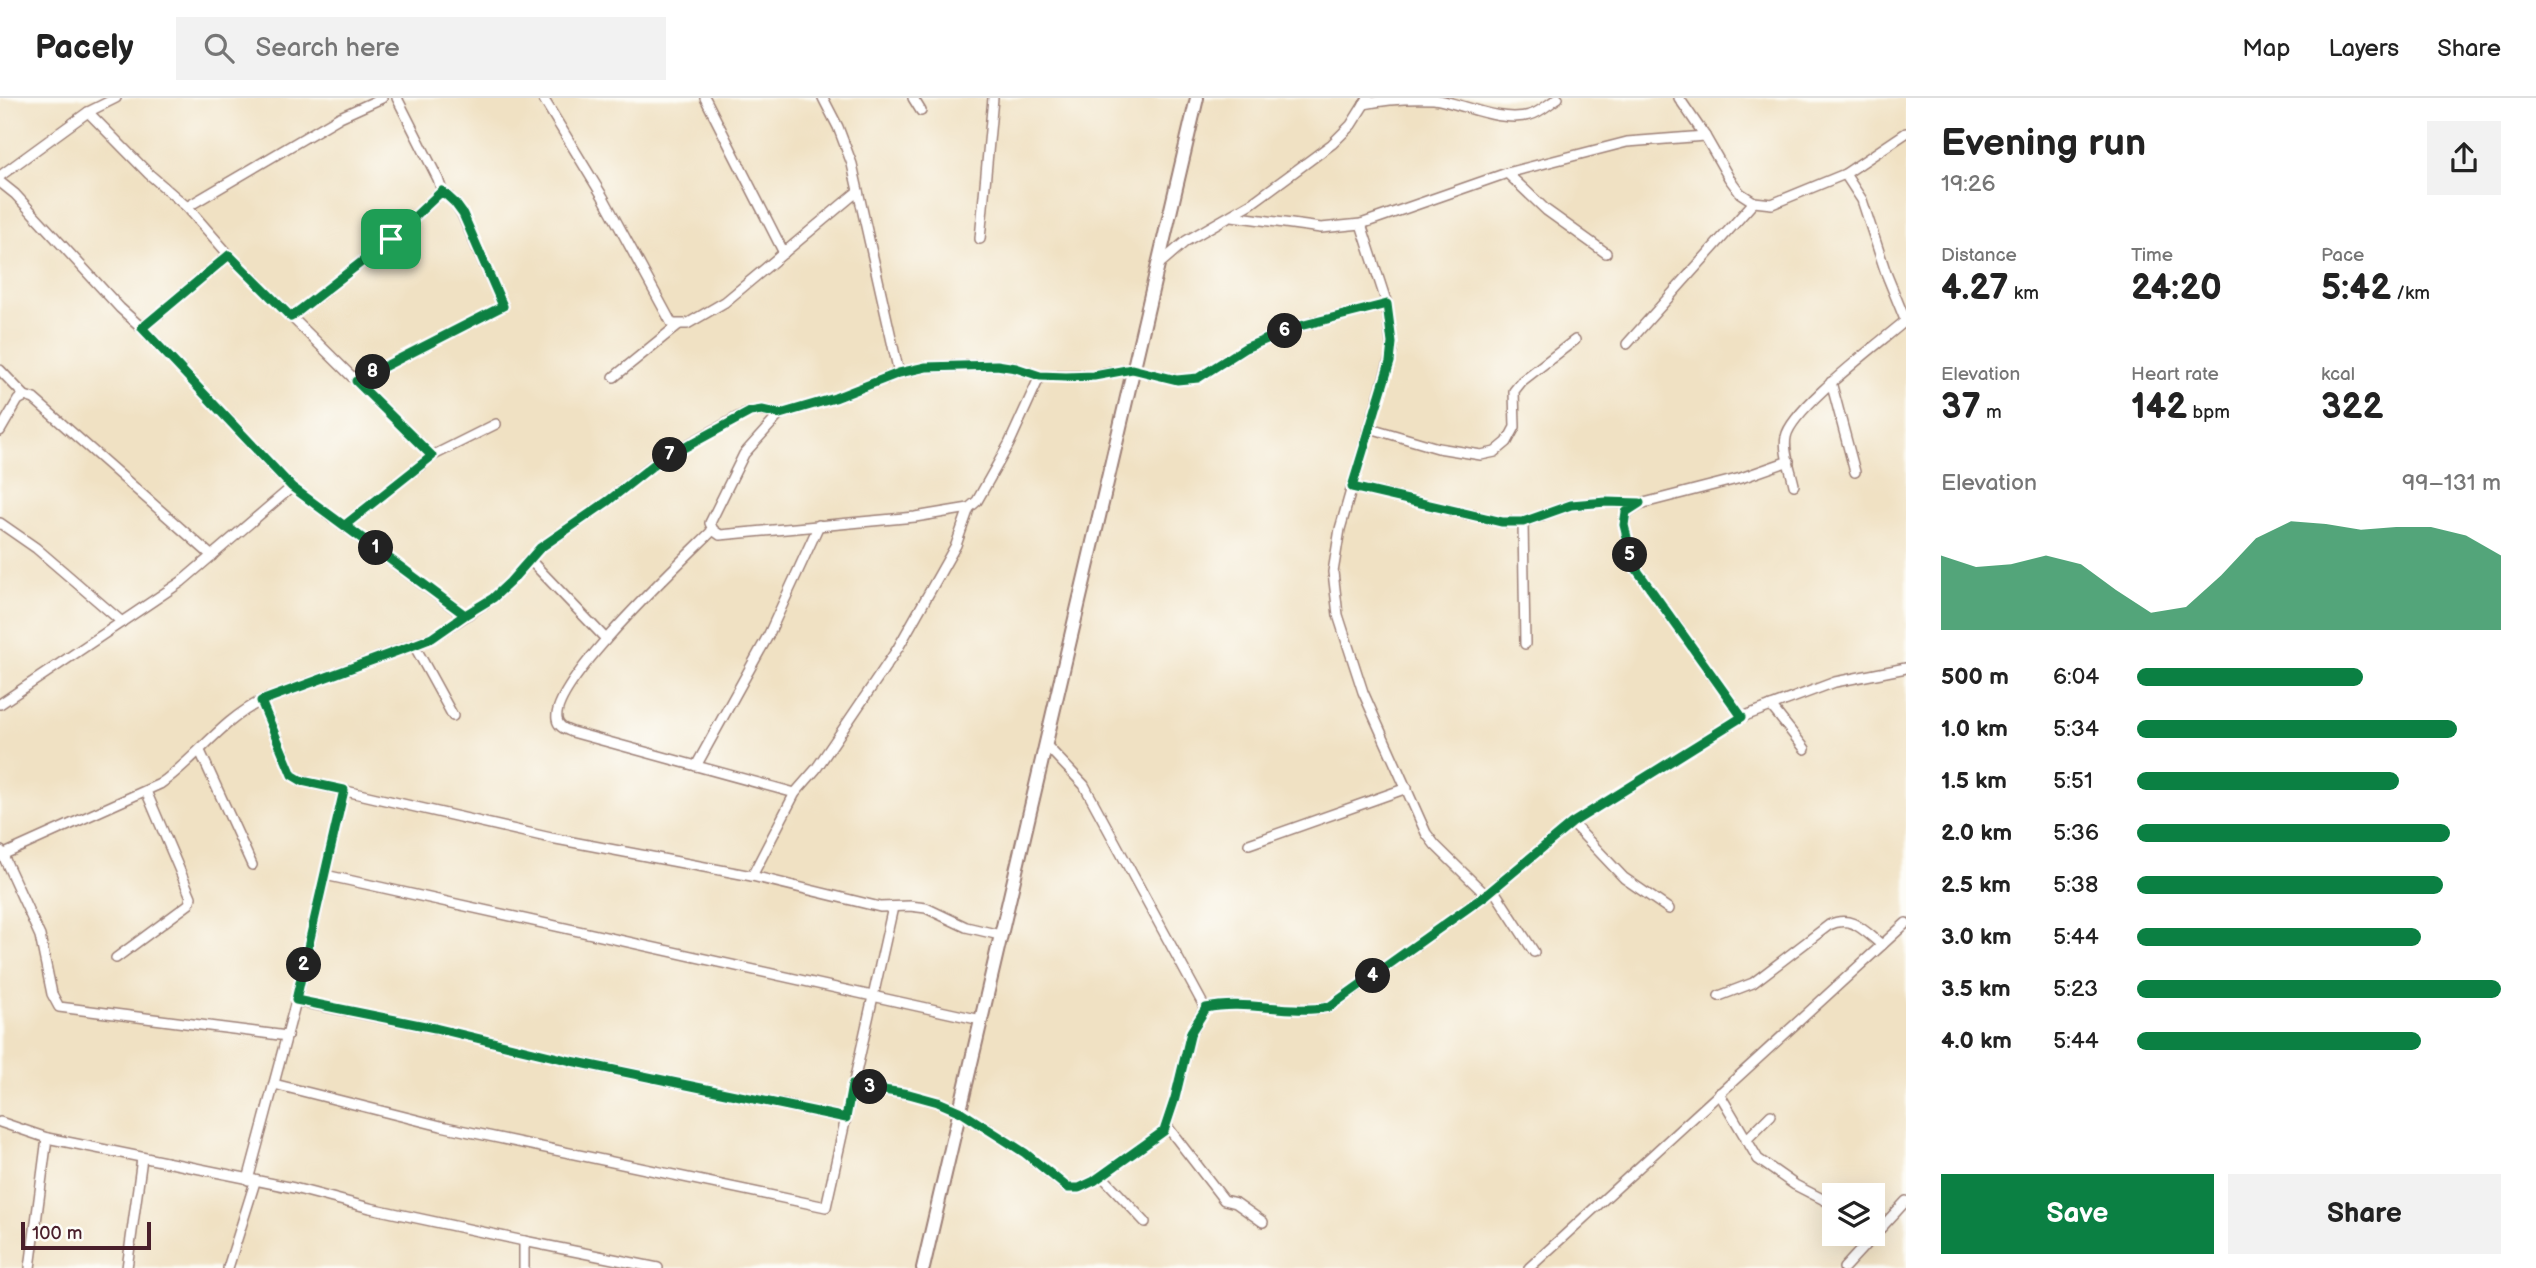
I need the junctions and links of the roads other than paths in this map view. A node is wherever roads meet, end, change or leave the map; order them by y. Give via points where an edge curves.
1 (116, 98) edge
2 (382, 98) edge
3 (397, 98) edge
4 (543, 98) edge
5 (705, 98) edge
6 (823, 98) edge
7 (913, 98) edge
8 (993, 98) edge
9 (1197, 98) edge
10 (1558, 98) edge
11 (1679, 98) edge
12 (1366, 101) edge
13 (921, 111) dead end
14 (89, 113) junction
15 (1906, 133) edge
16 (1705, 136) junction
17 (1507, 173) junction
18 (1845, 174) junction
19 (0, 176) edge
20 (0, 182) edge
21 (442, 191) junction
22 (858, 191) junction
23 (1754, 202) junction
24 (187, 206) junction
25 (1232, 216) junction
26 (1361, 224) junction
27 (980, 239) dead end
28 (784, 253) junction
29 (1606, 253) dead end
30 (229, 255) junction
31 (1156, 267) junction
32 (1387, 304) junction
33 (291, 317) junction
34 (1905, 322) edge
35 (678, 325) junction
36 (142, 328) junction
37 (1575, 340) dead end
38 (1627, 344) dead end
39 (1132, 369) junction
40 (0, 370) edge
41 (899, 373) junction
42 (1040, 376) junction
43 (614, 377) dead end
44 (356, 381) junction
45 (1831, 382) junction
46 (25, 396) junction
47 (780, 414) junction
48 (496, 424) dead end
49 (1370, 428) junction
50 (0, 430) edge
51 (432, 456) junction
52 (1789, 461) junction
53 (1855, 472) dead end
54 (1794, 485) dead end
55 (292, 487) junction
56 (1352, 487) junction
57 (1640, 503) junction
58 (969, 508) junction
59 (1523, 522) junction
60 (0, 523) edge
61 (345, 525) junction
62 (819, 525) junction
63 (713, 530) junction
64 (212, 556) junction
65 (530, 559) junction
66 (465, 615) junction
67 (122, 622) junction
68 (605, 638) junction
69 (1525, 644) dead end
70 (414, 645) junction
71 (1906, 668) edge
72 (261, 701) junction
73 (0, 703) edge
74 (1771, 706) junction
75 (453, 716) dead end
76 (1742, 717) junction
77 (1045, 744) junction
78 (1805, 749) dead end
79 (200, 751) junction
80 (696, 766) junction
81 (1407, 788) junction
82 (146, 790) junction
83 (344, 790) junction
84 (795, 793) junction
85 (1572, 823) junction
86 (1248, 844) dead end
87 (1, 853) edge
88 (253, 865) dead end
89 (325, 875) junction
90 (752, 876) junction
91 (1489, 892) junction
92 (893, 907) junction
93 (1669, 909) dead end
94 (1906, 923) edge
95 (1000, 935) junction
96 (1882, 945) junction
97 (1534, 952) dead end
98 (116, 958) dead end
99 (874, 996) junction
100 (1718, 996) dead end
101 (296, 1000) junction
102 (1206, 1008) junction
103 (981, 1020) junction
104 (287, 1036) junction
105 (274, 1084) junction
106 (852, 1085) junction
107 (1719, 1093) junction
108 (961, 1112) junction
109 (1772, 1115) dead end
110 (846, 1118) junction
111 (0, 1122) edge
112 (1166, 1125) junction
113 (47, 1138) junction
114 (1746, 1140) junction
115 (142, 1158) junction
116 (1101, 1175) junction
117 (252, 1181) junction
118 (1822, 1199) edge
119 (1906, 1201) edge
120 (1885, 1221) edge
121 (1145, 1222) dead end
122 (1263, 1222) dead end
123 (524, 1241) junction
124 (1862, 1246) edge
125 (30, 1268) edge
126 (127, 1268) edge
127 (228, 1268) edge
128 (524, 1268) edge
129 (658, 1268) edge
130 (923, 1268) edge
131 (1529, 1268) edge
132 (1844, 1268) edge

1 - 14 street
2 - 24 street via 340,117
3 - 21 street
4 - 35 street via 672,324
5 - 28 street
6 - 22 street via 843,139
7 - 13 street
8 - 27 street
9 - 31 main road
10 - 12 street via 1532,115 1512,116 1433,99
11 - 16 street
12 - 25 street via 1332,144
14 - 19 street
14 - 24 street
15 - 18 street
16 - 17 street via 1626,142
16 - 23 street via 1740,193
17 - 26 street
17 - 29 street via 1546,210
18 - 23 street via 1772,204
18 - 34 street via 1862,200
20 - 36 street
21 - 33 street via 391,239
21 - 44 street via 463,214 503,306
22 - 28 street
22 - 41 street
23 - 38 street
24 - 30 street
25 - 26 street via 1321,228
25 - 31 street via 1186,241
26 - 32 street
28 - 35 street via 725,302
30 - 33 street
30 - 36 street
31 - 39 main road
32 - 39 street via 1296,327 1245,348 1198,378 1177,380
32 - 49 street via 1392,352
33 - 44 street
34 - 45 street
35 - 43 street
36 - 55 street
37 - 49 street via 1514,391 1515,426 1495,452 1481,455 1438,448
39 - 42 street via 1094,376
39 - 77 main road
40 - 46 street
41 - 42 street via 926,367 997,365
41 - 47 street
42 - 58 street via 1009,444
44 - 51 street
45 - 52 street via 1790,426 1786,436
45 - 53 street
46 - 50 street
46 - 64 street via 34,399
47 - 63 street via 744,454 710,523
47 - 65 street via 750,412 656,463
48 - 51 street
49 - 56 street
51 - 61 street
52 - 54 street
52 - 57 street
55 - 61 street
55 - 64 street
56 - 59 street via 1502,522
56 - 81 street via 1333,572 1339,615 1363,692
57 - 59 street via 1571,505
57 - 76 street via 1626,512 1624,525 1634,566
58 - 62 street
58 - 84 street via 956,545 898,648
59 - 69 street
60 - 67 street
61 - 66 street
62 - 63 street via 720,535
62 - 80 street via 769,634
63 - 68 street
64 - 67 street
65 - 66 street via 493,598
65 - 68 street
66 - 70 street
67 - 73 street
68 - 80 street via 557,707 557,721 572,732
70 - 72 street
70 - 75 street
71 - 74 street via 1835,682
72 - 79 street via 239,712
72 - 83 street via 292,775
74 - 76 street
74 - 78 street
76 - 85 street
77 - 95 main road
77 - 102 street via 1084,785
79 - 82 street via 182,769
79 - 88 street
80 - 84 street
81 - 86 street
81 - 91 street via 1435,845
82 - 87 street
82 - 98 street via 191,897 189,904
83 - 89 street
83 - 90 street via 551,838
84 - 90 street
85 - 91 street
85 - 93 street via 1624,878
87 - 104 street via 40,936 59,1007
89 - 99 street
89 - 101 street
90 - 92 street
91 - 97 street
91 - 102 street via 1329,1007 1309,1011 1222,1004
92 - 95 street via 926,908 966,927
92 - 99 street
94 - 96 street
95 - 103 main road
96 - 100 street via 1851,921 1839,920 1753,983
96 - 107 street
99 - 103 street
99 - 106 street
101 - 104 street
101 - 110 street
102 - 112 street via 1191,1032
103 - 108 main road
104 - 105 street
105 - 110 street via 454,1129 826,1207
105 - 117 street
106 - 108 street via 909,1094
106 - 110 street
107 - 114 street
107 - 131 street
108 - 116 street via 1025,1153 1068,1188 1079,1188
108 - 130 main road
109 - 114 street
111 - 113 street
112 - 116 street via 1164,1131
112 - 122 street via 1224,1200
113 - 115 street
113 - 125 street
114 - 118 street via 1758,1159
115 - 117 street
115 - 126 street
116 - 121 street
117 - 123 street
117 - 127 street
119 - 120 street
123 - 128 street
123 - 129 street
124 - 132 street

